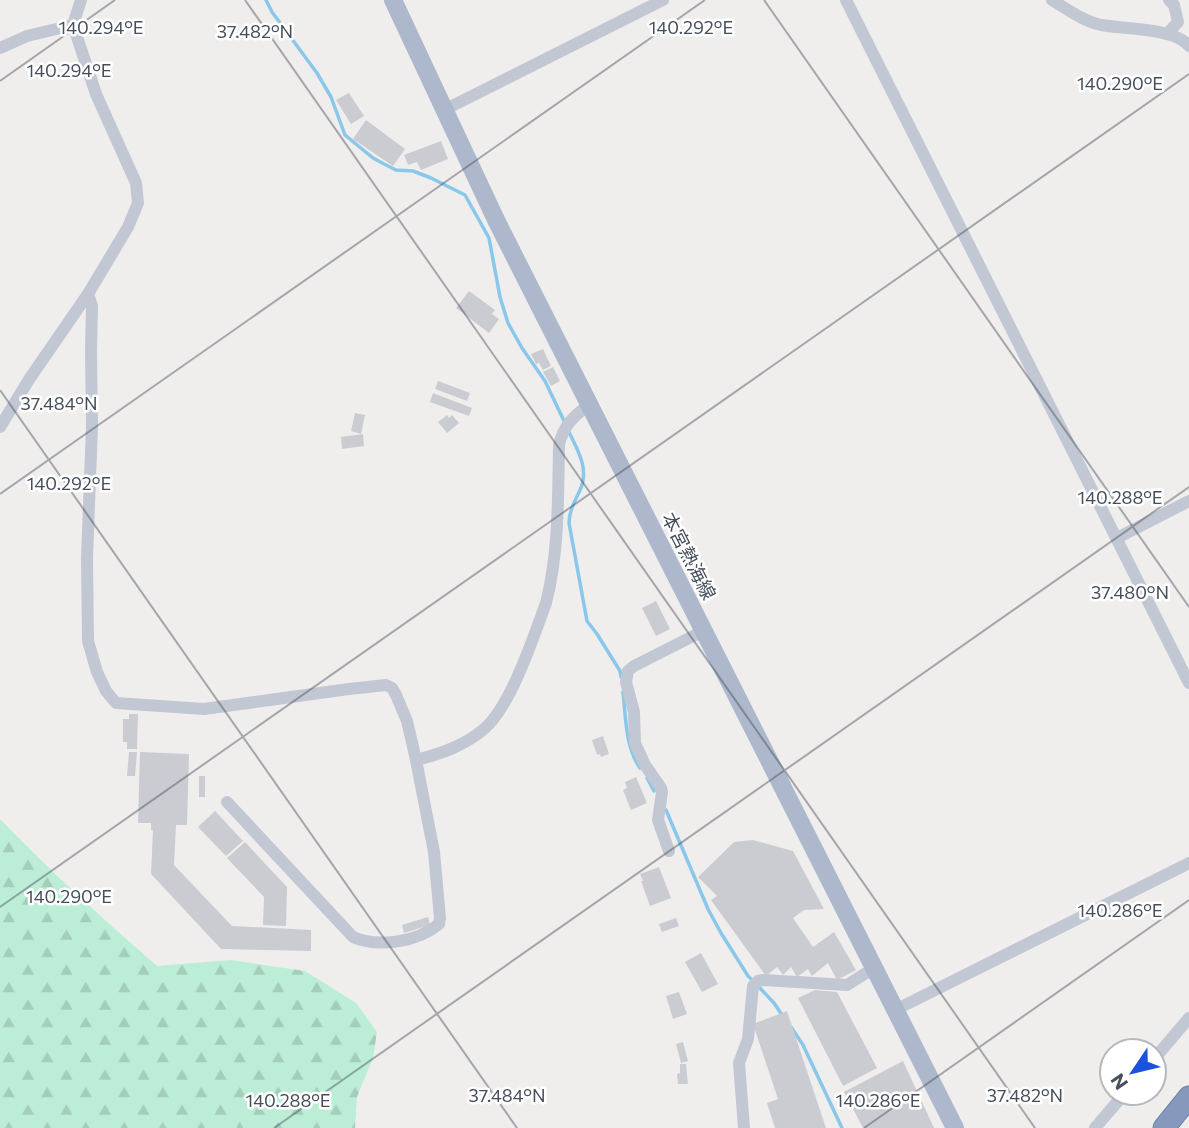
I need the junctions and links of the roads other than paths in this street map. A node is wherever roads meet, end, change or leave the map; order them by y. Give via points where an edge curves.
1 (81, 0) edge
2 (393, 0) edge
3 (663, 0) edge
4 (846, 0) edge
5 (1052, 0) edge
6 (1169, 0) edge
7 (73, 25) junction
8 (1167, 34) junction
9 (1189, 46) edge
10 (0, 48) edge
11 (444, 110) junction
12 (88, 294) junction
13 (589, 405) junction
14 (0, 427) edge
15 (1189, 501) edge
16 (1117, 538) junction
17 (703, 631) junction
18 (1189, 683) edge
19 (416, 760) junction
20 (227, 802) dead end
21 (669, 851) dead end
22 (1189, 863) edge
23 (874, 968) junction
24 (895, 1010) junction
25 (1189, 1018) edge
26 (1168, 1043) edge
27 (1189, 1097) edge
28 (1113, 1107) edge
29 (744, 1128) edge
30 (955, 1128) edge
31 (1095, 1128) edge
32 (1164, 1128) edge

1 - 7 street
2 - 11 main road, 本宮熱海線
3 - 11 street
4 - 16 street
5 - 8 street via 1099,25
6 - 8 street via 1178,22
7 - 10 street
7 - 12 street via 138,194 137,209
8 - 9 street
11 - 13 main road, 本宮熱海線
12 - 14 street
12 - 19 street via 92,306 88,641 110,696 117,704 204,709 386,685 392,688 407,721
13 - 17 main road, 本宮熱海線
13 - 19 street via 562,432 550,589 508,696 474,737
15 - 16 street
16 - 18 street
17 - 21 street via 634,666 626,677 635,743 662,792 658,820
17 - 23 main road, 本宮熱海線
19 - 20 street via 434,852 440,918 425,934 388,943 353,937
22 - 24 street
23 - 24 main road, 本宮熱海線
23 - 29 street via 847,985 763,980 753,986 748,1040 739,1063
24 - 30 main road, 本宮熱海線
25 - 26 street
27 - 32 highway
28 - 31 street

